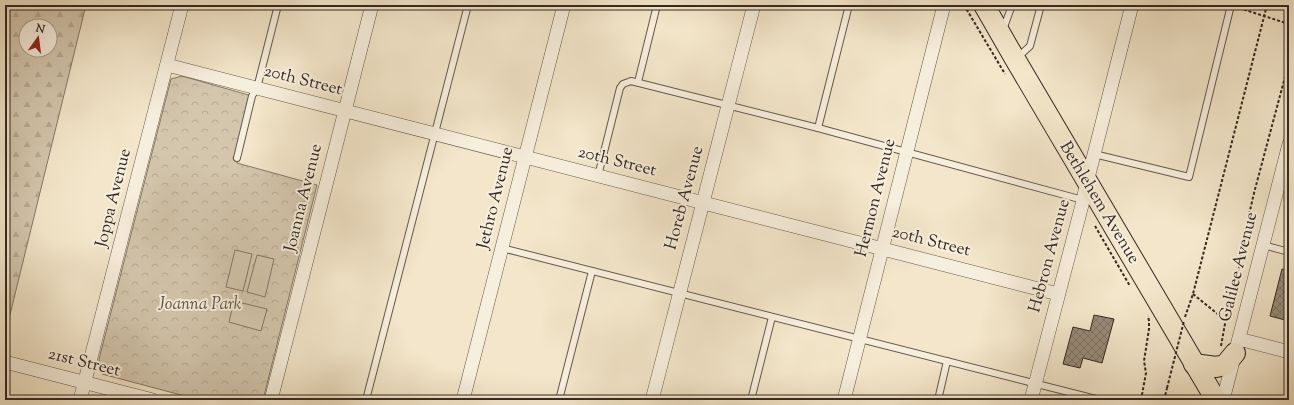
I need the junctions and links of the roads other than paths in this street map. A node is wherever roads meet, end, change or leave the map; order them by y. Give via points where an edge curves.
1 (182, 5) edge
2 (278, 5) edge
3 (372, 5) edge
4 (468, 5) edge
5 (564, 5) edge
6 (657, 5) edge
7 (754, 5) edge
8 (849, 5) edge
9 (944, 5) edge
10 (984, 5) edge
11 (1012, 5) edge
12 (1041, 5) edge
13 (1132, 5) edge
14 (1231, 5) edge
15 (1001, 35) junction
16 (1015, 60) junction
17 (167, 65) junction
18 (638, 82) junction
19 (257, 88) junction
20 (728, 105) junction
21 (346, 111) junction
22 (818, 128) junction
23 (435, 134) junction
24 (1289, 144) edge
25 (906, 152) junction
26 (1094, 154) junction
27 (525, 157) junction
28 (237, 158) dead end
29 (598, 176) junction
30 (1085, 191) junction
31 (702, 202) junction
32 (1263, 245) junction
33 (502, 248) junction
34 (882, 248) junction
35 (1289, 252) edge
36 (592, 271) junction
37 (679, 293) junction
38 (1058, 294) junction
39 (772, 317) junction
40 (859, 339) junction
41 (1232, 347) junction
42 (1289, 352) edge
43 (947, 361) junction
44 (5, 362) edge
45 (1194, 364) junction
46 (85, 382) junction
47 (1035, 384) junction
48 (1096, 399) edge
49 (80, 400) edge
50 (153, 400) edge
51 (271, 400) edge
52 (366, 400) edge
53 (463, 400) edge
54 (559, 400) edge
55 (652, 400) edge
56 (750, 400) edge
57 (844, 400) edge
58 (938, 400) edge
59 (1031, 400) edge
60 (1216, 400) edge
61 (1222, 400) edge

1 - 17 street, Joppa Avenue
2 - 19 lane
3 - 21 street, Joanna Avenue
4 - 23 lane
5 - 27 street, Jethro Avenue
6 - 18 lane
7 - 20 street, Horeb Avenue
8 - 22 lane
9 - 25 street, Hermon Avenue
10 - 15 main road, Bethlehem Avenue
11 - 15 lane
12 - 16 lane via 1030,46
13 - 26 street, Hebron Avenue
14 - 26 lane via 1189,177
15 - 16 main road, Bethlehem Avenue
16 - 30 main road, Bethlehem Avenue
17 - 19 street, 20th Street
17 - 46 street, Joppa Avenue
18 - 20 lane
18 - 29 lane via 631,81 621,86
19 - 21 street, 20th Street
19 - 28 lane via 252,96
20 - 22 lane
20 - 31 street, Horeb Avenue
21 - 23 street, 20th Street
21 - 51 street, Joanna Avenue
22 - 25 lane
23 - 27 street, 20th Street
23 - 52 lane
24 - 32 street, Galilee Avenue
25 - 30 lane
25 - 34 street, Hermon Avenue
26 - 30 street, Hebron Avenue
27 - 29 street, 20th Street
27 - 33 street, Jethro Avenue
29 - 31 street, 20th Street
30 - 38 street, Hebron Avenue
30 - 45 main road, Bethlehem Avenue
31 - 34 street, 20th Street
31 - 37 street, Horeb Avenue
32 - 35 lane
32 - 41 street, Galilee Avenue
33 - 36 lane
33 - 53 street, Jethro Avenue
34 - 38 street, 20th Street
34 - 40 street, Hermon Avenue
36 - 37 lane
36 - 54 lane
37 - 39 lane
37 - 55 street, Horeb Avenue
38 - 47 street, Hebron Avenue
39 - 40 lane
39 - 56 lane
40 - 43 lane
40 - 57 street, Hermon Avenue
41 - 42 street
41 - 45 main road via 1225,365 1216,367
41 - 61 street, Galilee Avenue
43 - 47 lane
43 - 58 lane
44 - 46 street, 21st Street
45 - 60 main road, Bethlehem Avenue
46 - 49 street, Joppa Avenue
46 - 50 street, 21st Street
47 - 48 lane
47 - 59 street, Hebron Avenue

